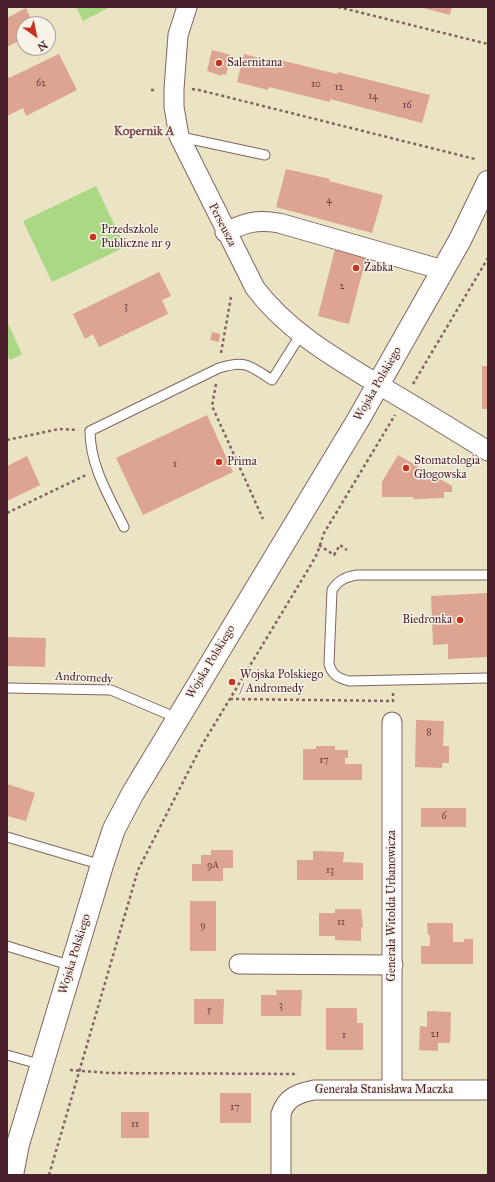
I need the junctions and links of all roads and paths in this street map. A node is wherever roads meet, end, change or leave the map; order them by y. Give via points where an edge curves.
1 (186, 7) edge
2 (338, 7) edge
3 (488, 44) edge
4 (174, 89) junction
5 (151, 90) dead end
6 (179, 136) junction
7 (265, 155) dead end
8 (475, 159) dead end
9 (488, 182) edge
10 (225, 232) junction
11 (488, 258) edge
12 (443, 270) junction
13 (231, 297) dead end
14 (302, 334) junction
15 (219, 368) junction
16 (378, 384) junction
17 (411, 388) dead end
18 (398, 410) dead end
19 (90, 431) junction
20 (7, 440) edge
21 (488, 451) edge
22 (96, 470) junction
23 (7, 513) edge
24 (263, 519) dead end
25 (124, 527) dead end
26 (319, 545) junction
27 (348, 550) dead end
28 (488, 575) edge
29 (488, 678) edge
30 (394, 680) junction
31 (7, 688) edge
32 (230, 699) junction
33 (177, 718) junction
34 (392, 722) dead end
35 (7, 837) edge
36 (102, 865) junction
37 (7, 946) edge
38 (239, 964) dead end
39 (393, 965) junction
40 (72, 966) junction
41 (7, 1055) edge
42 (42, 1065) junction
43 (70, 1070) dead end
44 (78, 1071) junction
45 (299, 1074) dead end
46 (392, 1090) junction
47 (488, 1090) edge
48 (12, 1175) edge
49 (49, 1175) edge
50 (281, 1175) edge

1 - 4 street, Perseusza via 178,35
2 - 3 path
4 - 5 path
4 - 6 street, Perseusza
4 - 8 path via 199,90
6 - 7 lane
6 - 10 street, Perseusza
9 - 12 street, Wojska Polskiego
10 - 12 street via 251,221 279,223
10 - 14 street, Perseusza via 255,288 284,322
11 - 17 path
12 - 16 street, Wojska Polskiego
13 - 15 path
14 - 15 lane via 272,380 248,364 233,364
14 - 16 street, Perseusza
15 - 19 lane
15 - 24 path via 212,406
16 - 21 street, Perseusza
16 - 33 street, Wojska Polskiego
18 - 26 path
19 - 20 path via 59,428
19 - 22 lane
22 - 23 path
22 - 25 lane
26 - 27 path via 334,555 340,545
26 - 32 path via 309,568
28 - 30 lane via 357,575 338,582 332,590 329,664 331,672 349,681
29 - 30 lane
30 - 32 path via 393,701
31 - 33 lane, Andromedy via 111,690
32 - 44 path via 192,764 138,870
33 - 36 street, Wojska Polskiego via 114,830
34 - 39 street, Generała Witolda Urbanowicza
35 - 36 lane
36 - 40 street, Wojska Polskiego
37 - 40 lane
38 - 39 street
39 - 46 street, Generała Witolda Urbanowicza
40 - 42 street, Wojska Polskiego
41 - 42 lane
42 - 48 street, Wojska Polskiego via 18,1144
43 - 44 path
44 - 45 path
44 - 49 path
46 - 47 street, Generała Stanisława Maczka
46 - 50 street, Generała Stanisława Maczka via 314,1090 299,1093 290,1099 281,1114

